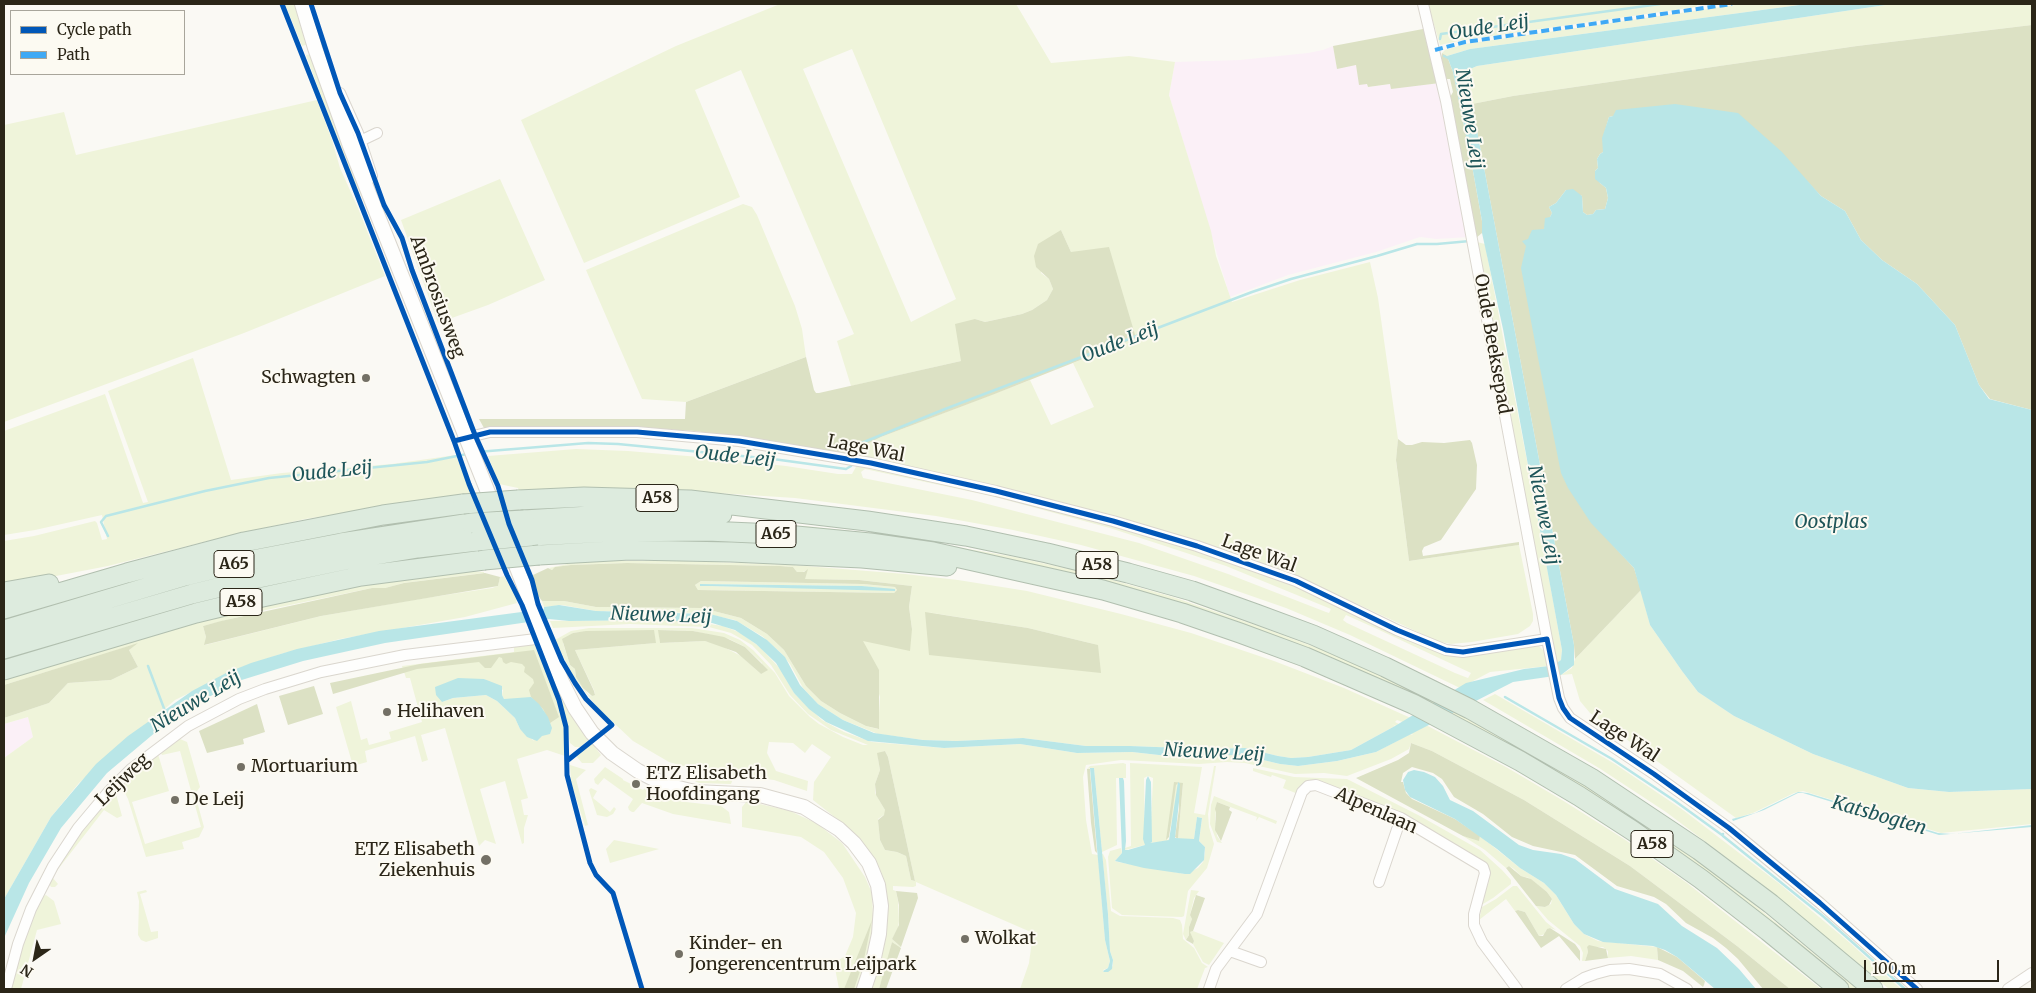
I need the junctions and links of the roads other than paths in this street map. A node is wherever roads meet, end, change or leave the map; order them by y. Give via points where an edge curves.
1 (302, 4) edge
2 (1423, 4) edge
3 (340, 93) dead end
4 (377, 133) dead end
5 (356, 144) junction
6 (470, 449) junction
7 (796, 514) junction
8 (527, 528) junction
9 (1018, 571) junction
10 (127, 573) junction
11 (4, 592) edge
12 (4, 609) edge
13 (4, 630) edge
14 (542, 634) junction
15 (1547, 640) junction
16 (4, 649) edge
17 (4, 670) edge
18 (1401, 818) junction
19 (1379, 882) dead end
20 (1230, 950) junction
21 (1261, 962) dead end
22 (2032, 972) edge
23 (6, 989) edge
24 (864, 989) edge
25 (1209, 989) edge
26 (1517, 989) edge
27 (1566, 989) edge
28 (1687, 989) edge
29 (1839, 989) edge
30 (1873, 989) edge
31 (1918, 989) edge
32 (2008, 989) edge

1 - 5 street, Ambrosiusweg via 315,48
2 - 15 street, Oude Beeksepad via 1473,241
3 - 5 street, Ambrosiusweg
4 - 5 street
5 - 6 street, Ambrosiusweg via 365,182
6 - 14 street, Ambrosiusweg
6 - 15 street, Lage Wal via 490,432 637,432 716,438 845,458 996,491 1197,546 1296,582 1446,650 1463,652
7 - 8 highway, A65 via 622,514
7 - 10 highway, A58, bridge via 660,498 584,496 462,504 244,542
7 - 30 highway, A58 via 966,536 1128,573 1297,629 1385,667 1539,746 1646,813 1771,904
8 - 9 highway, A65 via 775,534 924,551
8 - 13 highway, A65, bridge via 471,523 247,561 185,576
8 - 16 highway, A65, bridge via 477,541 363,557 254,579
9 - 17 highway, A58, bridge via 862,558 731,552 630,550 484,560 361,576 258,598
9 - 29 highway, A58 via 1182,612 1305,656 1413,704 1529,766 1633,831 1709,885
10 - 11 highway, A58 via 92,575
10 - 12 highway, A58
14 - 23 street, Leijweg via 405,655 321,672 239,699 188,726 131,769 78,828 53,866 31,909
14 - 24 street, Ambrosiusweg via 575,708 592,733 612,753 638,771 666,785 695,792 760,795 804,807 839,828 854,843 869,863 878,885 881,906 879,934
15 - 31 street, Lage Wal via 1562,708 1570,718 1729,828
18 - 19 street
18 - 20 street, Alpenlaan via 1316,785 1308,786 1302,792 1257,914
18 - 26 street, Alpenlaan via 1483,867 1485,872 1474,925 1482,942
20 - 21 street
20 - 25 street, Alpenlaan via 1216,969
22 - 32 street
27 - 28 street via 1595,974 1629,969 1660,974

